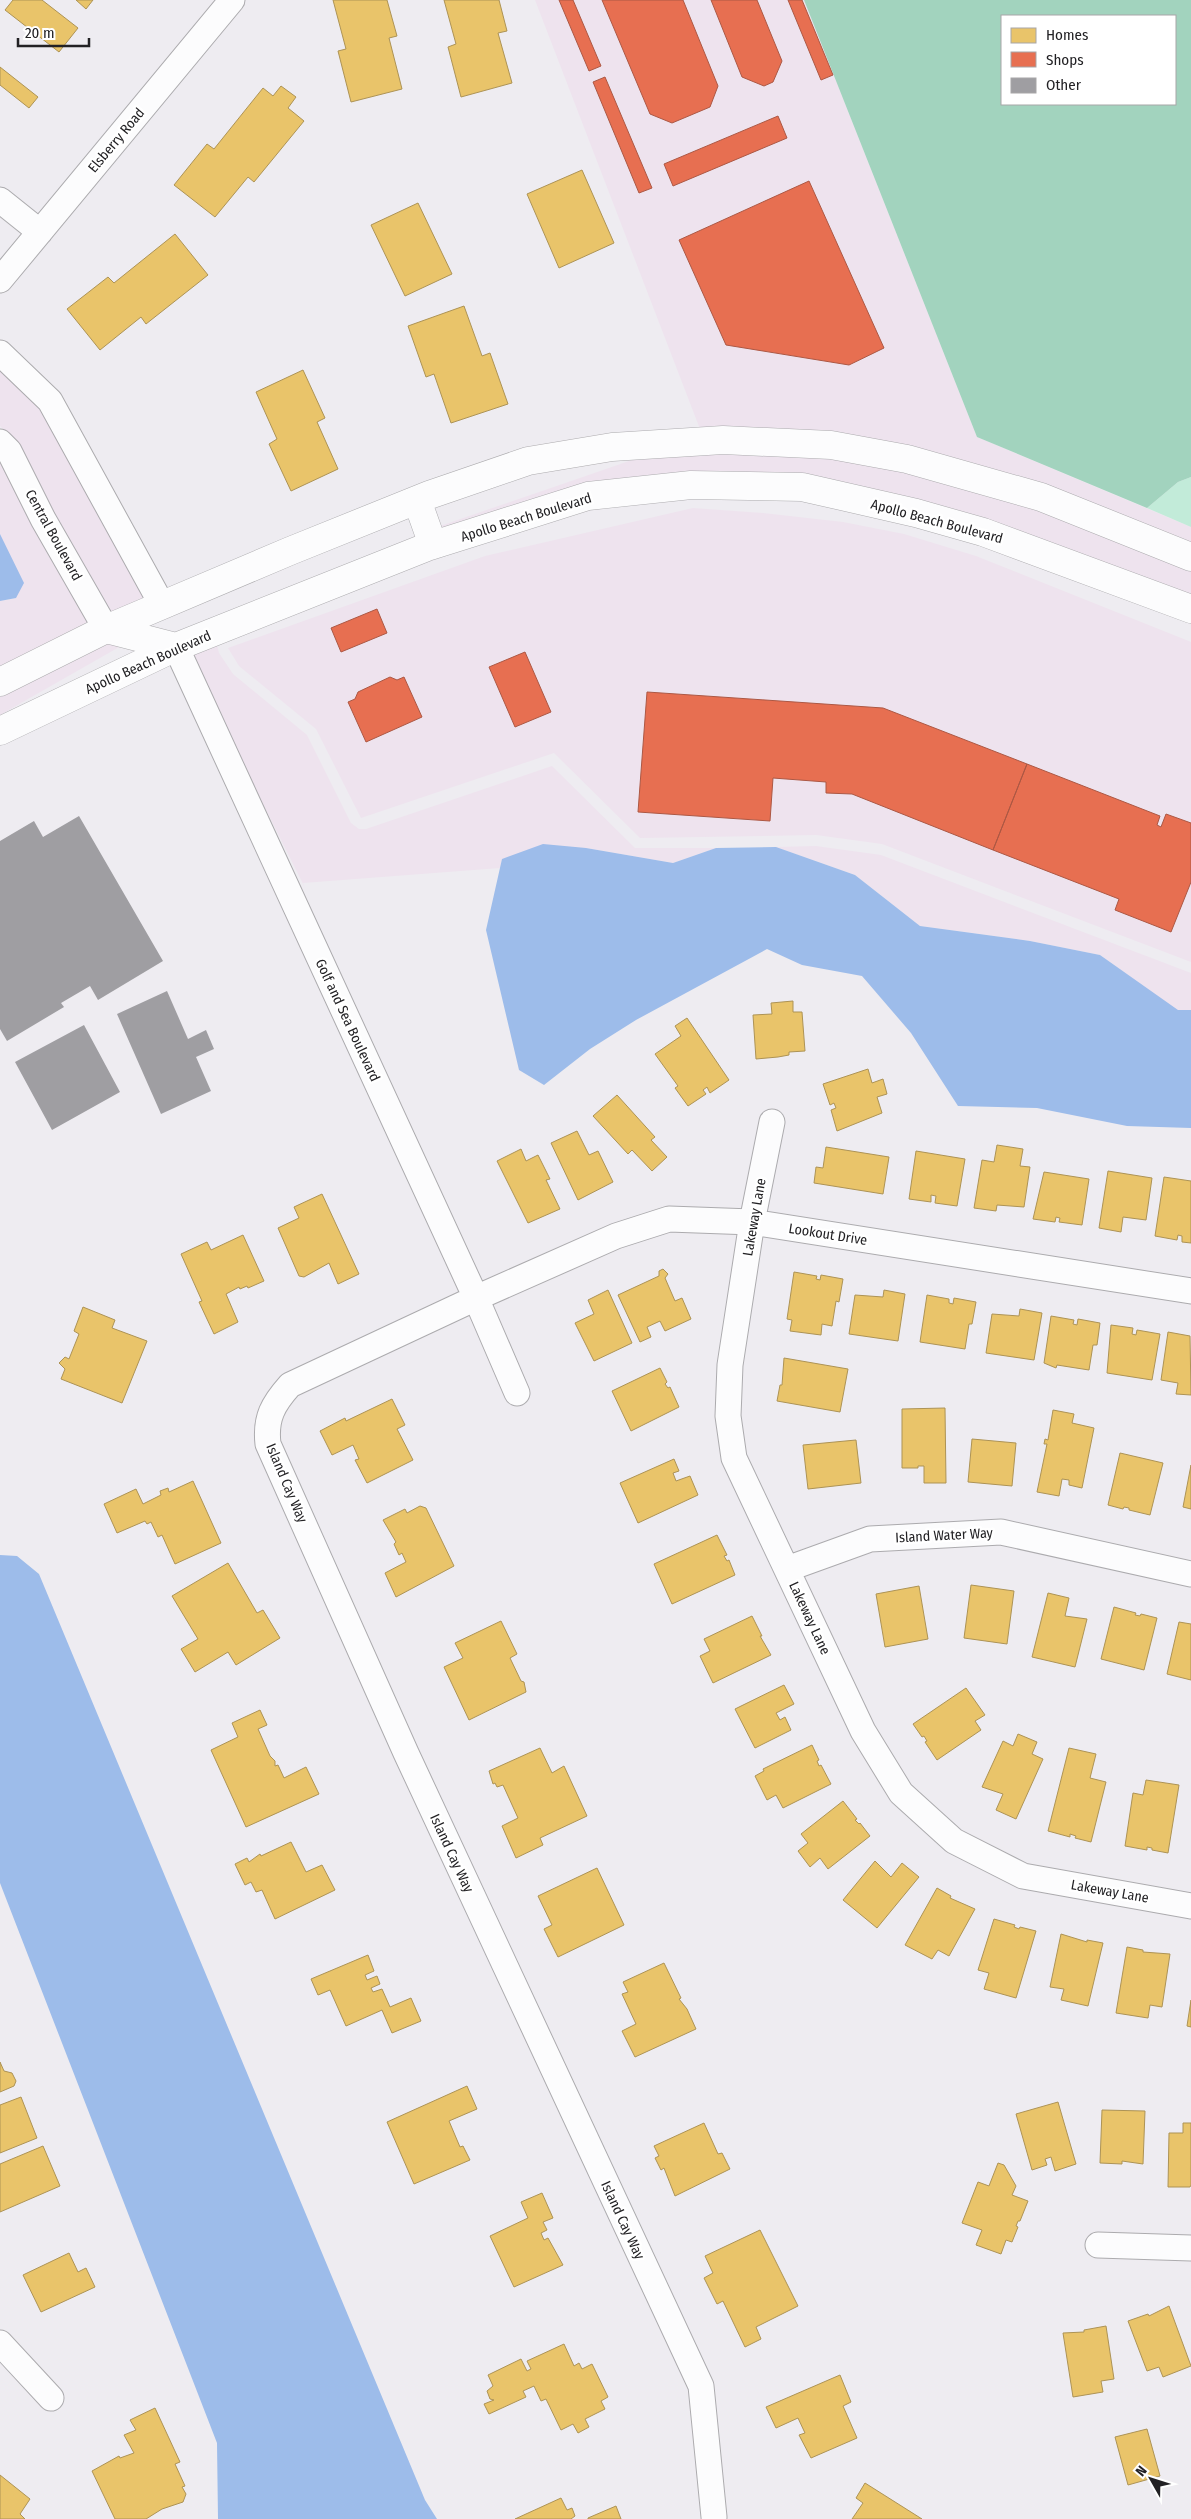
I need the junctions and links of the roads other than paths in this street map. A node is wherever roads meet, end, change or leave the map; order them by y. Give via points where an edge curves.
1 (232, 0) edge
2 (0, 200) edge
3 (40, 232) junction
4 (1, 278) edge
5 (0, 353) edge
6 (0, 442) edge
7 (417, 500) junction
8 (433, 545) junction
9 (1191, 557) edge
10 (162, 605) junction
11 (1191, 609) edge
12 (106, 629) junction
13 (176, 647) junction
14 (0, 682) edge
15 (0, 731) edge
16 (772, 1122) dead end
17 (752, 1222) junction
18 (1191, 1291) edge
19 (476, 1298) junction
20 (517, 1393) dead end
21 (787, 1569) junction
22 (1191, 1574) edge
23 (1191, 1906) edge
24 (1098, 2245) dead end
25 (1191, 2248) edge
26 (0, 2343) edge
27 (51, 2398) dead end
28 (714, 2516) dead end

1 - 3 street, Elsberry Road
2 - 3 street
3 - 4 street, Elsberry Road
5 - 10 street via 50,401
6 - 12 street, Central Boulevard via 9,451 43,519
7 - 8 main road
7 - 9 main road via 528,461 612,447 722,440 831,445 907,459 1041,497
7 - 10 main road
8 - 11 main road, Apollo Beach Boulevard via 588,496 691,485 802,487 983,532
8 - 13 main road, Apollo Beach Boulevard
10 - 12 main road
12 - 13 main road
12 - 14 main road
13 - 15 main road, Apollo Beach Boulevard
13 - 19 street, Golf and Sea Boulevard
16 - 17 street, Lakeway Lane
17 - 18 street, Lookout Drive
17 - 19 street, Lookout Drive via 669,1219 616,1236
17 - 21 street, Lakeway Lane via 730,1365 728,1416 734,1458
19 - 20 street, Golf and Sea Boulevard
19 - 28 street, Island Cay Way via 290,1385 276,1400 269,1414 268,1444 406,1753 701,2386
21 - 22 street, Island Water Way via 870,1539 1001,1532
21 - 23 street, Lakeway Lane via 863,1732 901,1793 954,1841 1023,1876
24 - 25 street
26 - 27 street

